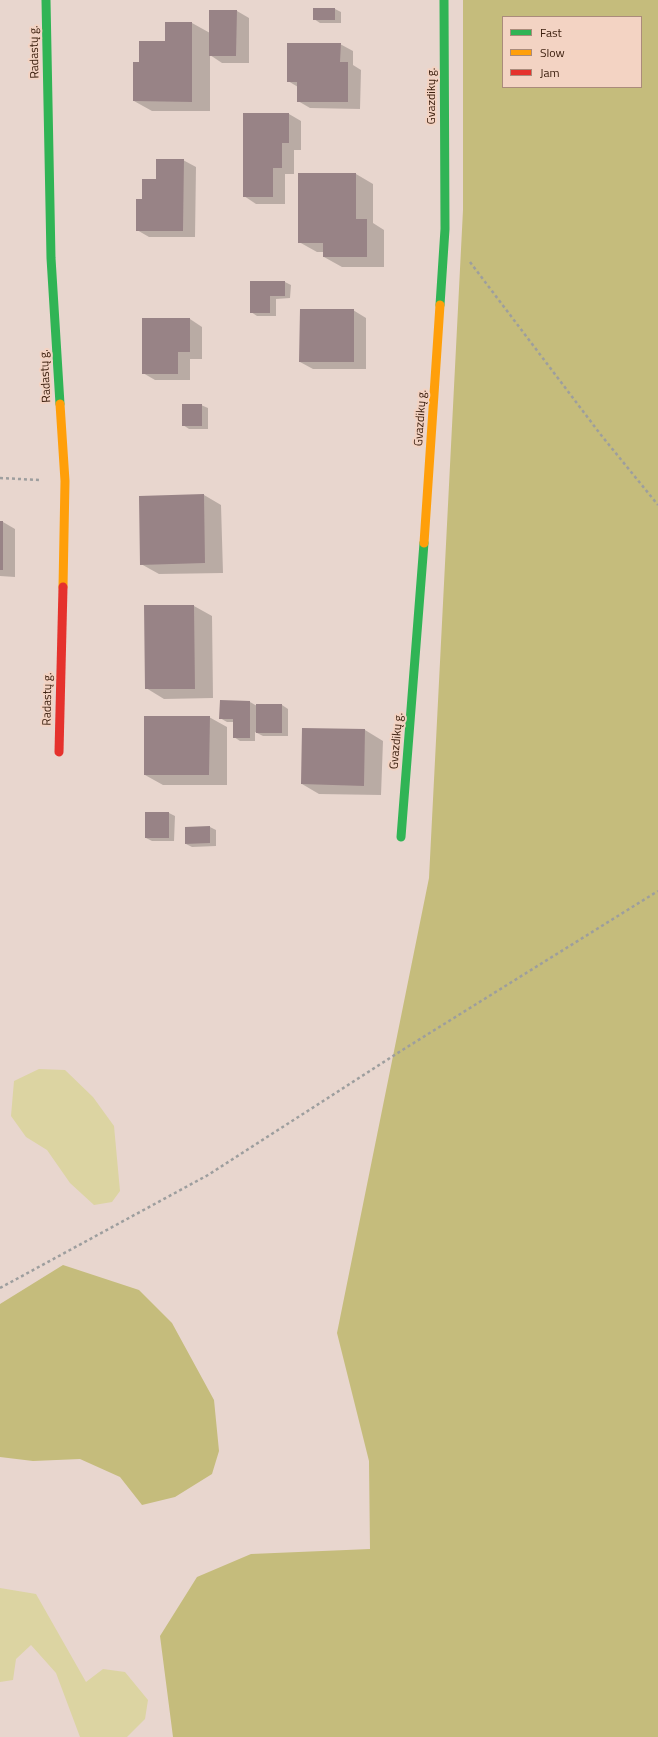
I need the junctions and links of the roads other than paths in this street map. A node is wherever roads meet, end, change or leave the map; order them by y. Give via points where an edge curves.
1 (46, 0) edge
2 (444, 0) edge
3 (59, 752) dead end
4 (401, 838) dead end

1 - 3 street, Radastų g. via 51,258 65,481
2 - 4 street, Gvazdikų g. via 444,237 428,498

